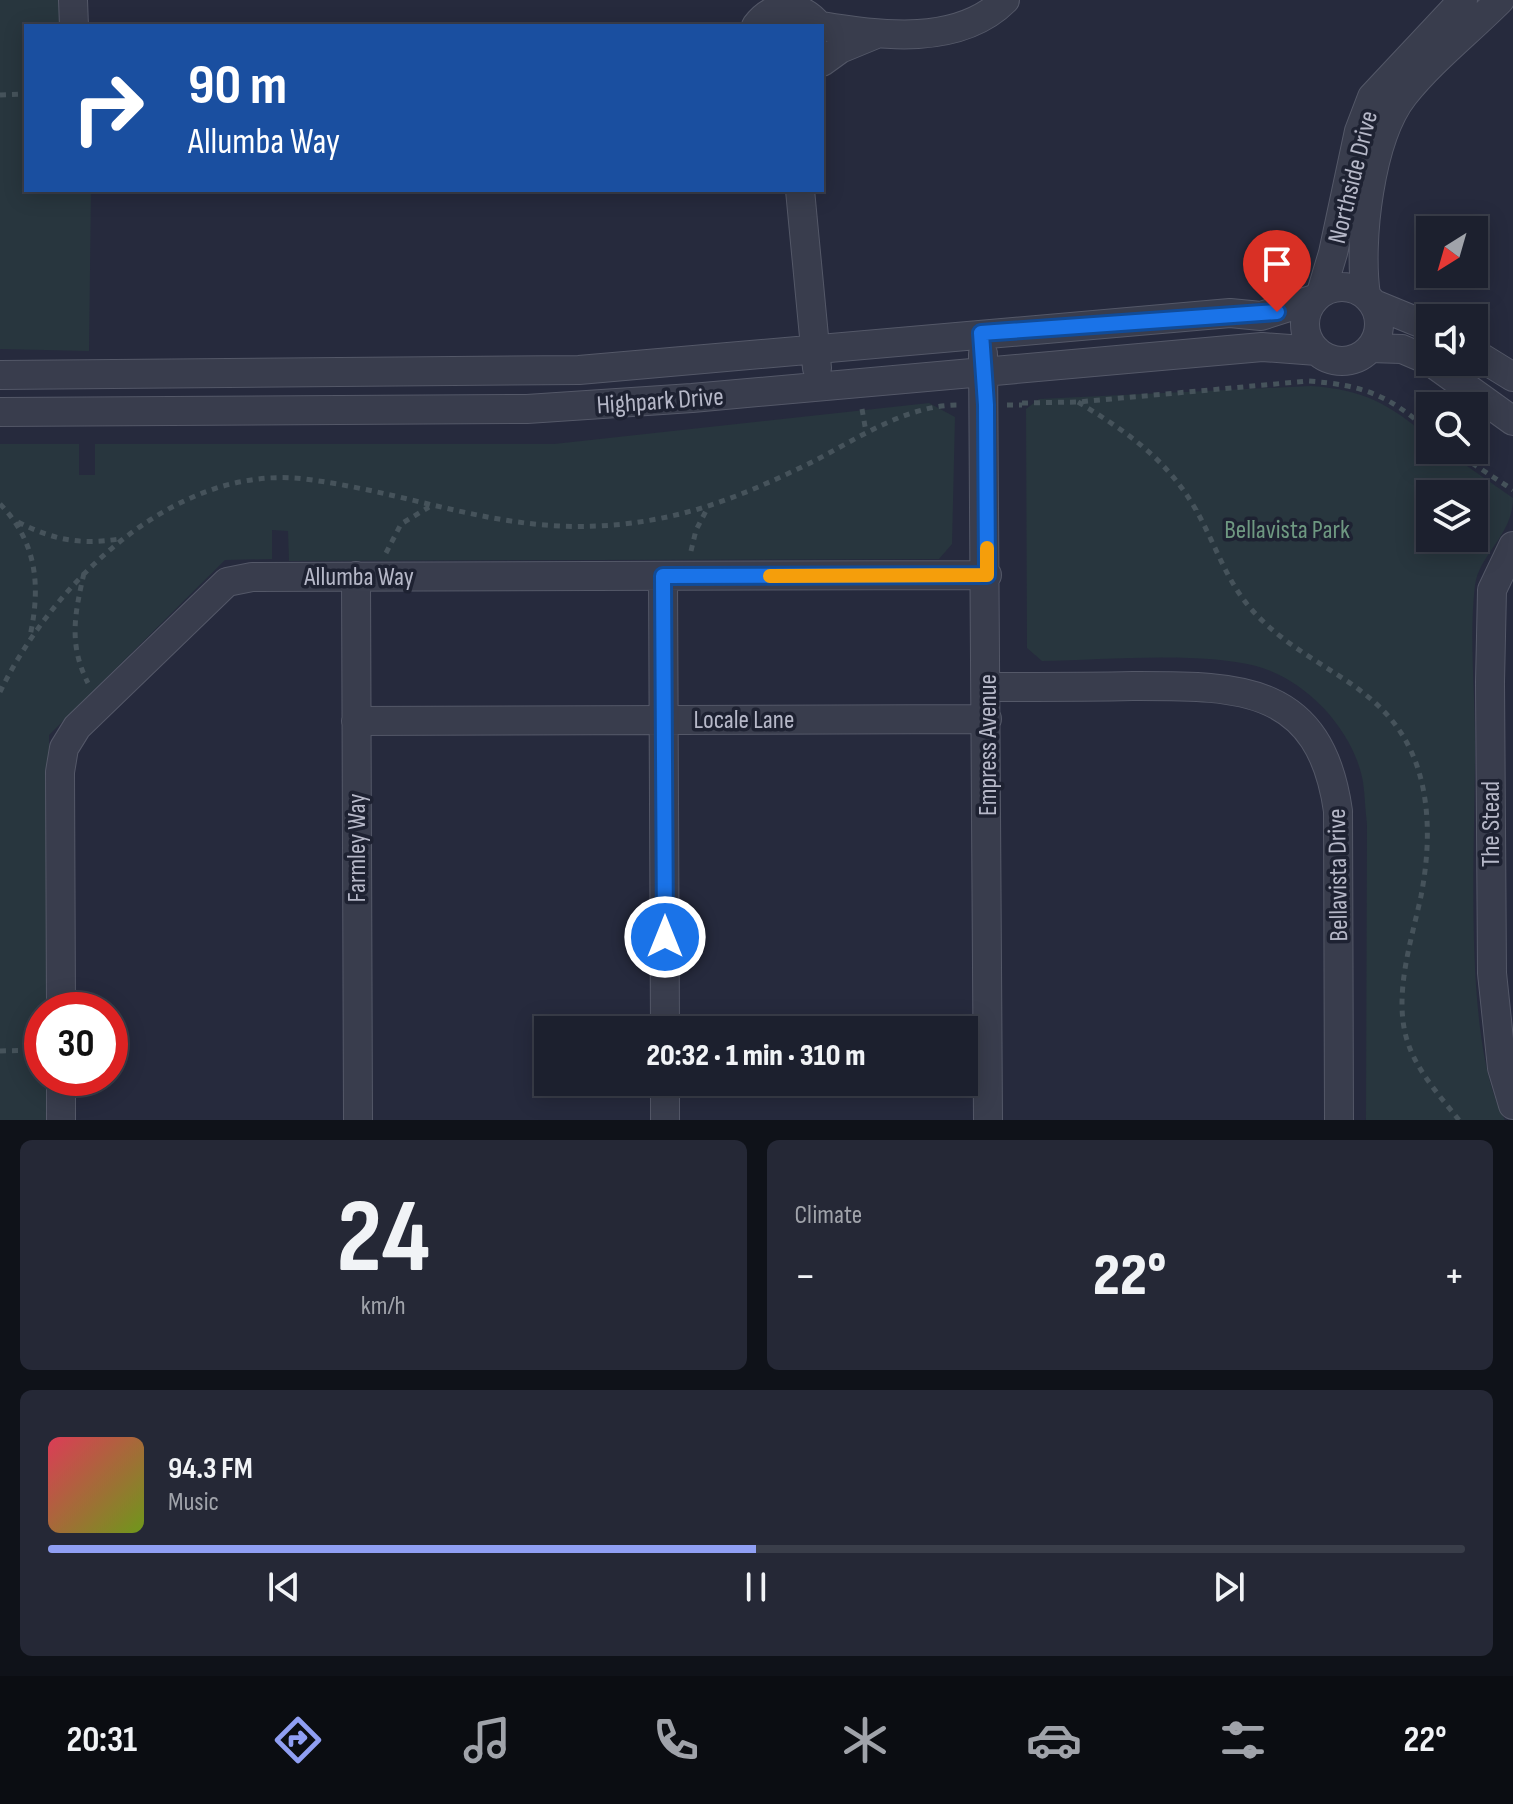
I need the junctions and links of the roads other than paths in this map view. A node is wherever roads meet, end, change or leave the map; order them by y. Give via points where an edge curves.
1 (73, 0) edge
2 (1005, 0) edge
3 (1463, 0) edge
4 (1490, 3) edge
5 (760, 18) edge
6 (814, 19) edge
7 (74, 24) edge
8 (875, 35) junction
9 (824, 61) edge
10 (800, 192) edge
11 (1317, 296) junction
12 (1370, 300) junction
13 (1416, 321) edge
14 (981, 333) junction
15 (1370, 348) junction
16 (815, 350) junction
17 (1317, 351) junction
18 (1416, 356) edge
19 (1488, 362) edge
20 (985, 370) junction
21 (0, 375) edge
22 (1450, 376) edge
23 (1513, 377) edge
24 (818, 387) junction
25 (0, 412) edge
26 (1513, 421) edge
27 (1513, 546) edge
28 (987, 575) junction
29 (370, 576) junction
30 (663, 576) junction
31 (1501, 682) edge
32 (987, 687) junction
33 (664, 719) junction
34 (987, 719) junction
35 (356, 721) junction
36 (1502, 898) edge
37 (61, 992) edge
38 (665, 1016) edge
39 (61, 1096) edge
40 (665, 1096) edge
41 (1513, 1105) edge
42 (61, 1120) edge
43 (358, 1120) edge
44 (665, 1120) edge
45 (988, 1120) edge
46 (1339, 1120) edge

1 - 7 street
2 - 8 street via 979,21 961,27
3 - 11 street, Northside Drive via 1372,97
4 - 12 street, Northside Drive via 1421,76 1391,117 1362,238
5 - 6 street via 784,8
6 - 8 street
8 - 9 street
10 - 16 street
11 - 12 street via 1344,286
11 - 14 street, Highpark Drive via 1261,316 1230,313
11 - 17 street via 1305,320
12 - 13 street
12 - 15 street via 1379,327
14 - 16 street, Highpark Drive
14 - 20 street, Empress Avenue
15 - 17 street via 1339,361
15 - 18 street via 1402,349
16 - 21 street, Highpark Drive via 579,370
16 - 24 street
17 - 20 street, Highpark Drive via 1262,347
19 - 23 street
20 - 24 street, Highpark Drive
20 - 28 street, Empress Avenue
22 - 26 street
24 - 25 street, Highpark Drive via 527,409
27 - 31 street, The Stead via 1492,590
28 - 30 street, Allumba Way
28 - 32 street, Empress Avenue
29 - 30 street, Allumba Way
29 - 35 street, Farmley Way
29 - 37 street, Allumba Way via 227,582 70,736 62,759
30 - 33 street
31 - 36 street, The Stead
32 - 34 street, Empress Avenue
32 - 46 street, Bellavista Drive via 1235,688 1279,705 1316,741 1328,762 1338,811
33 - 34 street, Locale Lane
33 - 35 street, Locale Lane
33 - 38 street
34 - 45 street, Empress Avenue
35 - 43 street, Farmley Way
36 - 41 street, The Stead via 1499,1043
39 - 42 street
40 - 44 street

